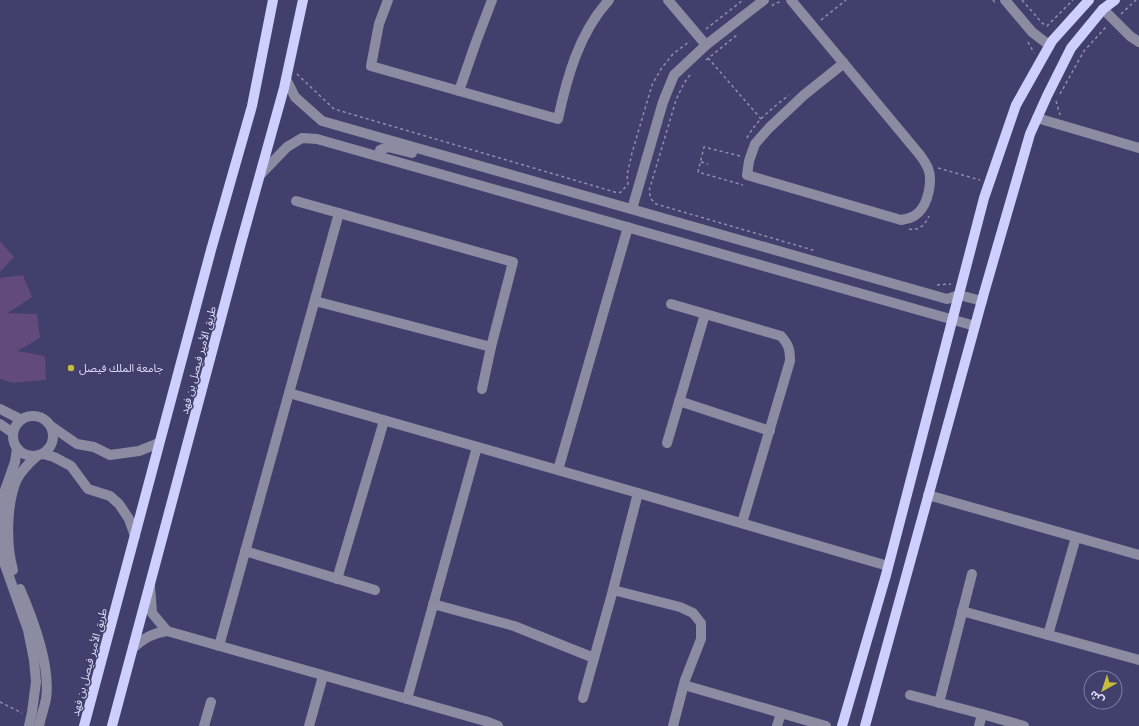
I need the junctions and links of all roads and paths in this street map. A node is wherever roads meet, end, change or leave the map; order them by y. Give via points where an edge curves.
1 (273, 0) edge
2 (303, 0) edge
3 (388, 0) edge
4 (492, 0) edge
5 (609, 0) edge
6 (668, 0) edge
7 (743, 0) edge
8 (846, 0) edge
9 (1005, 0) edge
10 (1022, 0) edge
11 (1073, 0) edge
12 (1089, 0) edge
13 (1115, 0) edge
14 (1136, 0) edge
15 (787, 2) edge
16 (766, 4) edge
17 (1103, 9) junction
18 (816, 15) dead end
19 (1114, 20) junction
20 (739, 33) dead end
21 (698, 35) junction
22 (1139, 42) edge
23 (1049, 45) junction
24 (704, 47) junction
25 (708, 58) junction
26 (703, 62) dead end
27 (844, 64) junction
28 (693, 70) dead end
29 (295, 72) dead end
30 (286, 79) junction
31 (459, 91) junction
32 (792, 92) dead end
33 (1060, 94) dead end
34 (1056, 101) dead end
35 (1037, 118) junction
36 (1061, 118) dead end
37 (761, 119) junction
38 (769, 128) junction
39 (746, 138) dead end
40 (1139, 148) edge
41 (741, 154) dead end
42 (441, 155) junction
43 (379, 156) junction
44 (701, 162) junction
45 (708, 164) dead end
46 (938, 168) dead end
47 (261, 174) junction
48 (984, 181) dead end
49 (744, 185) dead end
50 (296, 201) dead end
51 (632, 209) junction
52 (931, 210) dead end
53 (339, 213) junction
54 (628, 227) junction
55 (904, 228) dead end
56 (822, 252) dead end
57 (959, 295) junction
58 (314, 301) junction
59 (982, 301) junction
60 (671, 304) dead end
61 (705, 314) junction
62 (953, 319) junction
63 (975, 326) junction
64 (491, 347) junction
65 (482, 388) dead end
66 (289, 393) junction
67 (679, 401) junction
68 (0, 409) edge
69 (20, 419) junction
70 (384, 421) junction
71 (0, 424) edge
72 (51, 426) junction
73 (770, 430) junction
74 (13, 433) junction
75 (159, 443) junction
76 (667, 443) dead end
77 (477, 447) junction
78 (17, 448) junction
79 (40, 455) junction
80 (558, 470) junction
81 (638, 493) junction
82 (928, 495) junction
83 (742, 523) junction
84 (135, 536) junction
85 (1076, 537) junction
86 (245, 551) junction
87 (1139, 555) edge
88 (888, 566) junction
89 (972, 574) dead end
90 (336, 579) junction
91 (150, 585) junction
92 (375, 590) dead end
93 (613, 590) junction
94 (433, 604) junction
95 (962, 611) junction
96 (167, 630) junction
97 (1048, 635) junction
98 (219, 646) junction
99 (133, 648) junction
100 (594, 658) junction
101 (1139, 660) edge
102 (323, 676) junction
103 (684, 685) junction
104 (910, 695) dead end
105 (583, 698) dead end
106 (407, 699) junction
107 (0, 702) edge
108 (211, 702) dead end
109 (939, 703) junction
110 (781, 713) junction
111 (982, 714) junction
112 (26, 715) dead end
113 (468, 721) edge
114 (29, 726) edge
115 (39, 726) edge
116 (84, 726) edge
117 (112, 726) edge
118 (204, 726) edge
119 (309, 726) edge
120 (498, 726) edge
121 (673, 726) edge
122 (777, 726) edge
123 (826, 726) edge
124 (842, 726) edge
125 (865, 726) edge
126 (979, 726) edge
127 (1024, 726) edge

1 - 75 main road, طريق الأمير فيصل بن فهد via 252,106 210,250
2 - 30 main road, طريق الأمير فيصل بن فهد
3 - 31 street via 379,24 371,66
4 - 31 street
5 - 31 street via 597,13 581,43 566,80 558,119
6 - 21 street
7 - 21 path
8 - 18 path via 821,20
9 - 23 street via 1032,32
10 - 11 path via 1047,26
12 - 23 main road
13 - 17 main road
14 - 19 path
15 - 16 path
15 - 27 street
16 - 24 street
17 - 19 street
17 - 35 main road via 1071,48
19 - 22 street
19 - 33 path via 1084,51
20 - 25 path
21 - 24 street
21 - 29 path via 673,54 652,85 632,153 627,175 628,184 618,193 334,109
23 - 57 main road via 1016,105 984,198
24 - 25 path
24 - 51 street via 674,75 663,102
25 - 26 path
25 - 37 path
27 - 38 street via 804,95
27 - 38 street via 920,154 929,170 930,185 924,206 918,214 901,220 747,175 755,144
28 - 56 path via 676,100 649,191 651,199 656,204
30 - 42 street via 295,97 322,121
30 - 47 main road, طريق الأمير فيصل بن فهد
32 - 37 path
34 - 36 path
35 - 40 street
35 - 59 main road via 1030,134
37 - 38 path
37 - 39 path
41 - 44 path via 740,157 704,147
42 - 43 street via 422,156 388,147 380,150
42 - 51 street
43 - 47 street via 317,139 302,138 287,147
43 - 54 street
44 - 45 path
44 - 49 path via 698,172
46 - 48 path
47 - 91 main road, طريق الأمير فيصل بن فهد
50 - 53 street
51 - 57 street via 947,298
52 - 55 path via 926,223 920,228
53 - 58 street
53 - 64 street via 513,262
54 - 62 street
54 - 80 street
57 - 59 street
57 - 62 main road
58 - 64 street
58 - 66 street
59 - 63 main road
60 - 61 street
61 - 67 street
61 - 73 street via 781,336 788,343 790,362
62 - 63 street
62 - 88 main road
63 - 82 main road
64 - 65 street
66 - 70 street
66 - 86 street
67 - 73 street
67 - 76 street
68 - 69 street
69 - 72 street via 41,416
69 - 74 street
70 - 77 street
70 - 90 street
71 - 74 street
72 - 75 street via 77,444 94,447 110,455 139,451
72 - 79 street via 54,438 48,450
73 - 83 street
74 - 78 street
75 - 84 main road, طريق الأمير فيصل بن فهد
77 - 80 street
77 - 94 street
78 - 79 street via 30,456
78 - 114 street via 4,494 1,554 28,630 34,660 36,682
79 - 84 street via 54,457 71,466 88,489 110,496 129,519
79 - 115 street via 24,468 17,480 10,506 8,534 10,558 17,583 42,649 46,698
80 - 81 street
81 - 83 street
81 - 93 street
82 - 85 street
82 - 125 main road
83 - 88 street
84 - 116 main road, طريق الأمير فيصل بن فهد
85 - 87 street
85 - 97 street
86 - 90 street
86 - 98 street
88 - 124 main road
89 - 95 street
90 - 92 street
91 - 96 street via 152,613
91 - 99 main road, طريق الأمير فيصل بن فهد
93 - 100 street
93 - 103 street via 680,607 693,613 701,623 700,638
94 - 100 street via 514,626
94 - 106 street
95 - 97 street
95 - 109 street
96 - 98 street
96 - 99 street via 146,637
97 - 101 street
98 - 102 street
99 - 117 main road, طريق الأمير فيصل بن فهد
100 - 105 street
102 - 106 street
102 - 119 street
103 - 110 street
103 - 121 street
104 - 109 street
106 - 113 street
107 - 112 path
108 - 118 street
109 - 111 street
110 - 122 street
110 - 123 street
111 - 126 street
111 - 127 street
113 - 120 street

